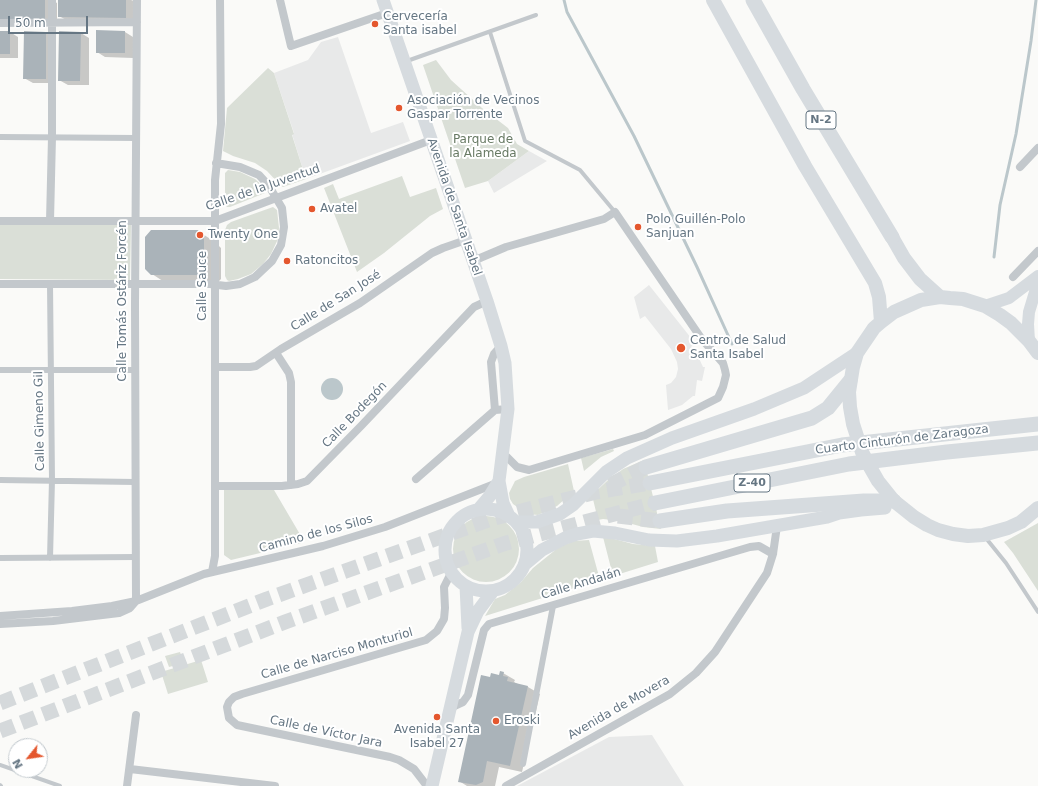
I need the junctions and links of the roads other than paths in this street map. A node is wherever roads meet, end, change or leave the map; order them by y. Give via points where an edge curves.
1 (52, 0) edge
2 (137, 0) edge
3 (220, 0) edge
4 (280, 0) edge
5 (383, 0) edge
6 (713, 0) edge
7 (753, 0) edge
8 (387, 13) junction
9 (536, 15) dead end
10 (137, 22) junction
11 (0, 23) edge
12 (51, 23) junction
13 (490, 32) junction
14 (404, 62) junction
15 (0, 137) edge
16 (52, 138) junction
17 (136, 138) junction
18 (431, 140) junction
19 (1038, 148) edge
20 (216, 163) junction
21 (1020, 167) dead end
22 (277, 198) junction
23 (615, 212) junction
24 (0, 221) edge
25 (50, 221) junction
26 (136, 221) junction
27 (215, 221) junction
28 (892, 237) joint
29 (466, 240) junction
30 (1038, 251) edge
31 (473, 261) junction
32 (1038, 276) edge
33 (1013, 277) dead end
34 (1038, 282) edge
35 (0, 284) edge
36 (50, 284) junction
37 (135, 285) junction
38 (216, 285) junction
39 (940, 297) junction
40 (487, 301) junction
41 (985, 306) junction
42 (881, 322) junction
43 (1028, 341) junction
44 (276, 353) junction
45 (857, 353) junction
46 (1038, 353) edge
47 (215, 367) junction
48 (0, 370) edge
49 (50, 370) junction
50 (135, 370) junction
51 (850, 381) junction
52 (501, 410) junction
53 (1038, 424) edge
54 (1038, 443) edge
55 (503, 453) junction
56 (646, 467) tunnel mouth
57 (416, 479) dead end
58 (0, 480) edge
59 (52, 480) junction
60 (499, 481) junction
61 (135, 482) junction
62 (650, 483) tunnel mouth
63 (291, 485) junction
64 (215, 486) junction
65 (655, 503) tunnel mouth
66 (898, 504) junction
67 (1038, 508) edge
68 (478, 510) junction
69 (512, 519) junction
70 (660, 521) tunnel mouth
71 (777, 526) junction
72 (983, 535) junction
73 (774, 554) junction
74 (136, 557) junction
75 (0, 558) edge
76 (50, 558) junction
77 (524, 565) junction
78 (212, 572) junction
79 (451, 572) junction
80 (466, 586) junction
81 (493, 591) junction
82 (136, 601) junction
83 (553, 606) junction
84 (1038, 612) edge
85 (0, 616) edge
86 (0, 624) edge
87 (468, 632) junction
88 (229, 702) joint
89 (450, 708) junction
90 (136, 716) dead end
91 (523, 764) dead end
92 (0, 765) edge
93 (130, 769) junction
94 (60, 786) edge
95 (127, 786) edge
96 (275, 786) edge
97 (427, 786) edge
98 (432, 786) edge
99 (506, 786) edge

1 - 12 street
2 - 10 street, Calle Tomás Ostáriz Forcén
3 - 20 street, Calle Sauce via 221,124
4 - 8 street via 290,46
5 - 8 main road, Avenida de Santa Isabel
6 - 42 highway via 805,166 875,283
7 - 28 highway, N-2
8 - 14 main road, Avenida de Santa Isabel
9 - 13 lane
10 - 12 street
10 - 17 street, Calle Tomás Ostáriz Forcén
11 - 12 street
12 - 16 street
13 - 14 lane
13 - 23 lane via 525,141 580,170
14 - 18 main road, Avenida de Santa Isabel
15 - 16 street
16 - 17 street
16 - 25 street
17 - 26 street, Calle Tomás Ostáriz Forcén
18 - 22 street, Calle de la Juventud
18 - 29 main road, Avenida de Santa Isabel
19 - 21 street
20 - 22 street via 237,166 254,173 266,182
20 - 27 street, Calle Sauce
22 - 27 street, Calle de la Juventud
22 - 38 street via 283,212 284,227 281,245 272,261 255,277 226,286
23 - 31 street via 604,219 506,247
23 - 55 street via 701,338 723,363 726,375 720,395 645,435 529,470 517,467
24 - 25 street, Calle de la Juventud
25 - 26 street, Calle de la Juventud
26 - 27 street, Calle de la Juventud
26 - 37 street, Calle Tomás Ostáriz Forcén
27 - 38 street, Calle Sauce
28 - 39 highway, N-2 via 920,279
29 - 31 main road, Avenida de Santa Isabel
29 - 44 street, Calle de San José via 432,253 355,306
30 - 33 street
31 - 40 main road, Avenida de Santa Isabel
32 - 41 main road via 1014,296
34 - 43 main road via 1029,312
35 - 36 street
36 - 37 street
36 - 49 street, Calle Gimeno Gil
37 - 38 street
37 - 50 street, Calle Tomás Ostáriz Forcén
38 - 47 street, Calle Sauce
39 - 41 highway via 963,299
39 - 42 highway via 911,304
40 - 52 main road, Avenida de Santa Isabel via 504,362
40 - 63 street, Calle Bodegón via 474,307 308,480
41 - 43 highway via 1011,323
42 - 45 highway
43 - 46 highway
44 - 47 street, Calle de San José via 253,367
44 - 63 street via 289,373 291,382
45 - 51 highway
45 - 69 main road via 815,382 754,409 672,438 627,458 606,472 573,505 560,514 537,522
47 - 64 street, Calle Sauce
48 - 49 street
49 - 50 street
49 - 59 street, Calle Gimeno Gil
50 - 61 street, Calle Tomás Ostáriz Forcén
51 - 56 highway via 828,408 812,418
51 - 66 highway via 850,407 862,452 878,481
52 - 55 main road, Avenida de Santa Isabel
52 - 57 street
53 - 62 highway, Cuarto Cinturón de Zaragoza / Z-40 via 842,445
54 - 65 highway, Z-40 via 849,464
55 - 60 main road, Avenida de Santa Isabel
58 - 59 street
59 - 61 street
59 - 76 street, Calle Gimeno Gil
60 - 68 main road, Avenida de Santa Isabel
60 - 69 main road, Avenida de Santa Isabel via 503,504
60 - 78 street, Camino de los Silos via 385,527 323,546
61 - 74 street, Calle Tomás Ostáriz Forcén
63 - 64 street, Calle Bodegón
64 - 78 street, Calle Sauce via 215,556
66 - 70 highway via 864,501 726,511
66 - 71 main road
66 - 72 highway via 938,530 968,536
67 - 72 highway via 1021,522
68 - 69 main road via 494,510
68 - 79 main road via 463,516 448,534 445,558
69 - 77 main road via 521,528 526,543
71 - 73 street, Avenida de Movera
71 - 77 main road via 677,541 649,540 593,531 558,541
72 - 84 lane via 1006,563
73 - 83 street, Calle Andalán via 759,546 750,547
73 - 99 street, Avenida de Movera via 767,573 716,652 696,673 670,694
74 - 76 street
74 - 82 street, Calle Tomás Ostáriz Forcén
75 - 76 street
77 - 81 main road via 512,582
78 - 82 street, Camino de los Silos
79 - 80 main road
79 - 88 street, Calle de Narciso Monturiol via 444,587 444,619 437,631 426,640 242,694
80 - 81 main road via 482,591
80 - 87 main road
81 - 87 main road via 478,611
82 - 85 street, Camino de los Silos via 72,611
82 - 86 street, Camino de los Silos via 130,608 119,613
83 - 89 street, Calle Andalán via 486,626 468,695 463,702
83 - 91 street
87 - 89 main road
88 - 97 street, Calle de Víctor Jara via 229,718 237,725 400,760 414,769
89 - 98 main road
90 - 93 street
92 - 94 lane
93 - 95 street
93 - 96 street

